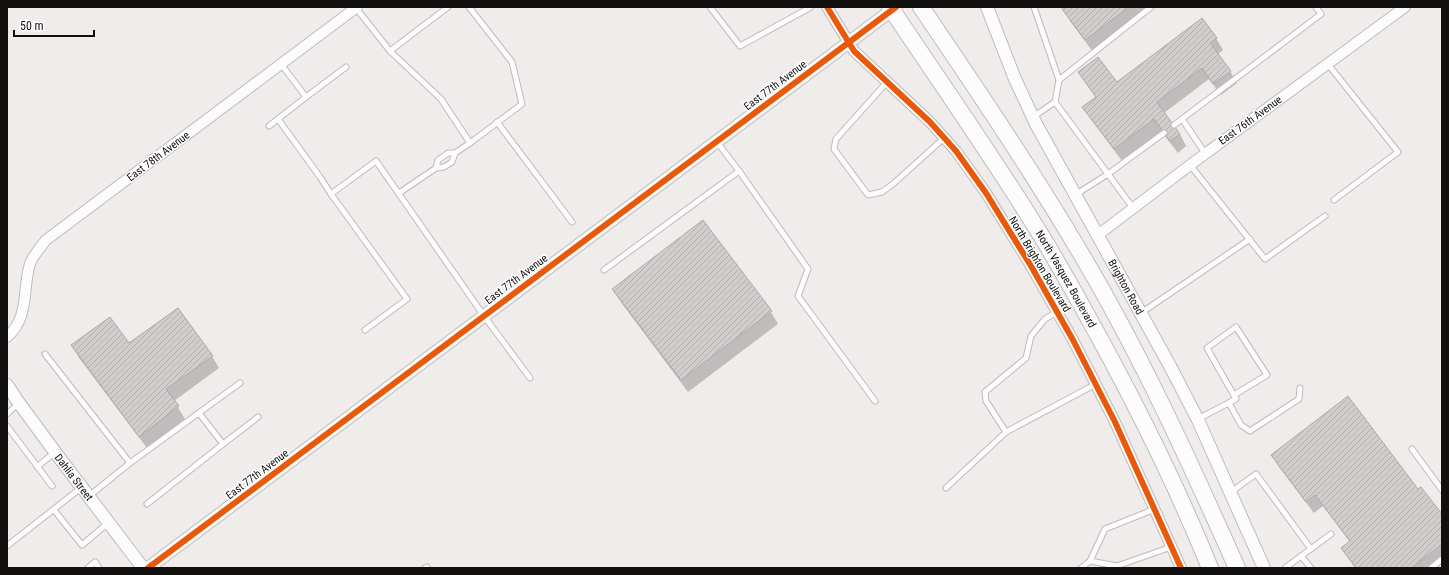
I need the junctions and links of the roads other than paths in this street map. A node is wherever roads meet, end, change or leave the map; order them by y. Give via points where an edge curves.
1 (356, 7) edge
2 (448, 7) edge
3 (469, 7) edge
4 (710, 7) edge
5 (811, 7) edge
6 (827, 7) edge
7 (921, 7) edge
8 (987, 7) edge
9 (1151, 7) edge
10 (1316, 7) edge
11 (1405, 7) edge
12 (892, 8) edge
13 (1036, 8) edge
14 (848, 43) junction
15 (390, 51) junction
16 (1328, 63) junction
17 (281, 64) junction
18 (346, 67) dead end
19 (1059, 80) junction
20 (887, 82) junction
21 (306, 98) junction
22 (1055, 102) junction
23 (1032, 117) junction
24 (278, 119) junction
25 (1182, 120) junction
26 (498, 122) junction
27 (1174, 125) dead end
28 (269, 126) dead end
29 (1164, 133) dead end
30 (944, 138) junction
31 (716, 142) junction
32 (470, 144) junction
33 (455, 153) junction
34 (1205, 153) junction
35 (1190, 165) junction
36 (436, 168) junction
37 (739, 171) junction
38 (1108, 174) junction
39 (399, 193) junction
40 (331, 194) junction
41 (1075, 195) junction
42 (1334, 200) dead end
43 (1133, 208) junction
44 (1325, 216) dead end
45 (572, 222) dead end
46 (1098, 236) junction
47 (1250, 239) junction
48 (604, 270) dead end
49 (1057, 312) junction
50 (1141, 313) junction
51 (484, 316) junction
52 (365, 330) dead end
53 (7, 337) edge
54 (45, 354) dead end
55 (530, 378) dead end
56 (240, 383) dead end
57 (1096, 384) junction
58 (7, 385) edge
59 (1300, 388) dead end
60 (1234, 395) junction
61 (875, 401) dead end
62 (19, 403) junction
63 (1229, 403) junction
64 (199, 413) junction
65 (7, 414) edge
66 (258, 417) dead end
67 (1198, 420) junction
68 (7, 426) edge
69 (1006, 432) junction
70 (223, 444) junction
71 (1412, 449) dead end
72 (55, 452) junction
73 (130, 463) junction
74 (37, 467) junction
75 (52, 486) dead end
76 (946, 488) dead end
77 (1442, 490) edge
78 (85, 492) junction
79 (1230, 492) junction
80 (147, 504) dead end
81 (1155, 509) junction
82 (54, 510) junction
83 (108, 523) junction
84 (1331, 534) dead end
85 (7, 546) edge
86 (1172, 546) junction
87 (1311, 549) junction
88 (1301, 556) junction
89 (1442, 559) edge
90 (1090, 561) junction
91 (88, 568) edge
92 (99, 568) edge
93 (143, 568) edge
94 (148, 568) edge
95 (1081, 568) edge
96 (1181, 568) edge
97 (1210, 568) edge
98 (1237, 568) edge
99 (1264, 568) edge
100 (1285, 568) edge
101 (1311, 568) edge
102 (1431, 568) edge

1 - 15 lane
1 - 17 street, East 78th Avenue
2 - 15 lane
3 - 26 lane via 512,62 522,104
4 - 5 lane via 740,46
6 - 14 street, North Brighton Boulevard
7 - 98 highway via 1039,184 1081,253 1136,352
8 - 23 street, Brighton Road
9 - 19 lane
10 - 25 lane via 1321,14
11 - 16 street, East 76th Avenue
12 - 14 street, East 77th Avenue
12 - 97 highway, North Vasquez Boulevard via 1035,225 1084,310 1174,483
13 - 19 lane
14 - 20 street, North Brighton Boulevard
14 - 31 street, East 77th Avenue
15 - 32 lane via 441,99
16 - 34 street, East 76th Avenue
16 - 42 lane via 1398,152
17 - 21 lane
17 - 53 street, East 78th Avenue via 46,240 30,263 20,321
18 - 21 lane
19 - 22 lane
20 - 30 street, North Brighton Boulevard
20 - 30 lane via 836,139 834,150 868,195 882,192 893,184
21 - 24 lane
22 - 23 lane
22 - 38 lane
23 - 41 street, Brighton Road
24 - 28 lane
24 - 40 lane
25 - 27 lane
25 - 34 lane
26 - 32 lane
26 - 45 lane
29 - 38 lane
30 - 49 street, North Brighton Boulevard via 986,193 1032,266
31 - 37 lane
31 - 51 street, East 77th Avenue
32 - 33 lane
33 - 36 lane via 452,162
33 - 36 lane via 448,153 438,160
34 - 35 street, East 76th Avenue
35 - 43 street, East 76th Avenue
35 - 47 lane
36 - 39 lane
37 - 48 lane
37 - 61 lane via 808,269 798,296
38 - 41 lane
38 - 43 lane
39 - 40 lane via 376,161
39 - 51 lane
40 - 52 lane via 407,300
41 - 46 street, Brighton Road
43 - 46 street, East 76th Avenue
44 - 47 lane via 1266,259
46 - 50 street, Brighton Road
47 - 50 lane
49 - 57 street, North Brighton Boulevard
49 - 69 lane via 1045,319 1031,336 1026,358 985,392 986,401
50 - 67 street, Brighton Road
51 - 55 lane
51 - 94 street, East 77th Avenue
54 - 73 lane
56 - 64 lane
57 - 69 lane
57 - 81 street, North Brighton Boulevard
58 - 62 street, Dahlia Street
59 - 63 lane via 1299,399 1250,431 1241,425
60 - 60 lane via 1207,348 1236,327 1267,375
60 - 63 lane via 1236,399
62 - 65 lane
62 - 72 street, Dahlia Street
63 - 67 lane
64 - 70 lane
64 - 73 lane
66 - 70 lane
67 - 79 street, Brighton Road
68 - 74 lane
69 - 76 lane
70 - 80 lane
71 - 77 lane
72 - 74 lane
72 - 78 street, Dahlia Street
73 - 78 lane
74 - 75 lane
78 - 82 lane
78 - 83 street, Dahlia Street
79 - 87 lane via 1256,474
79 - 99 street, Brighton Road
81 - 86 street, North Brighton Boulevard
81 - 90 lane via 1105,529
82 - 83 lane via 82,545
82 - 85 lane
83 - 93 street, Dahlia Street
84 - 87 lane
86 - 90 lane via 1117,566
86 - 96 street, North Brighton Boulevard
87 - 88 lane
88 - 100 lane
88 - 101 lane
89 - 102 lane
90 - 95 lane
91 - 92 lane via 95,562

